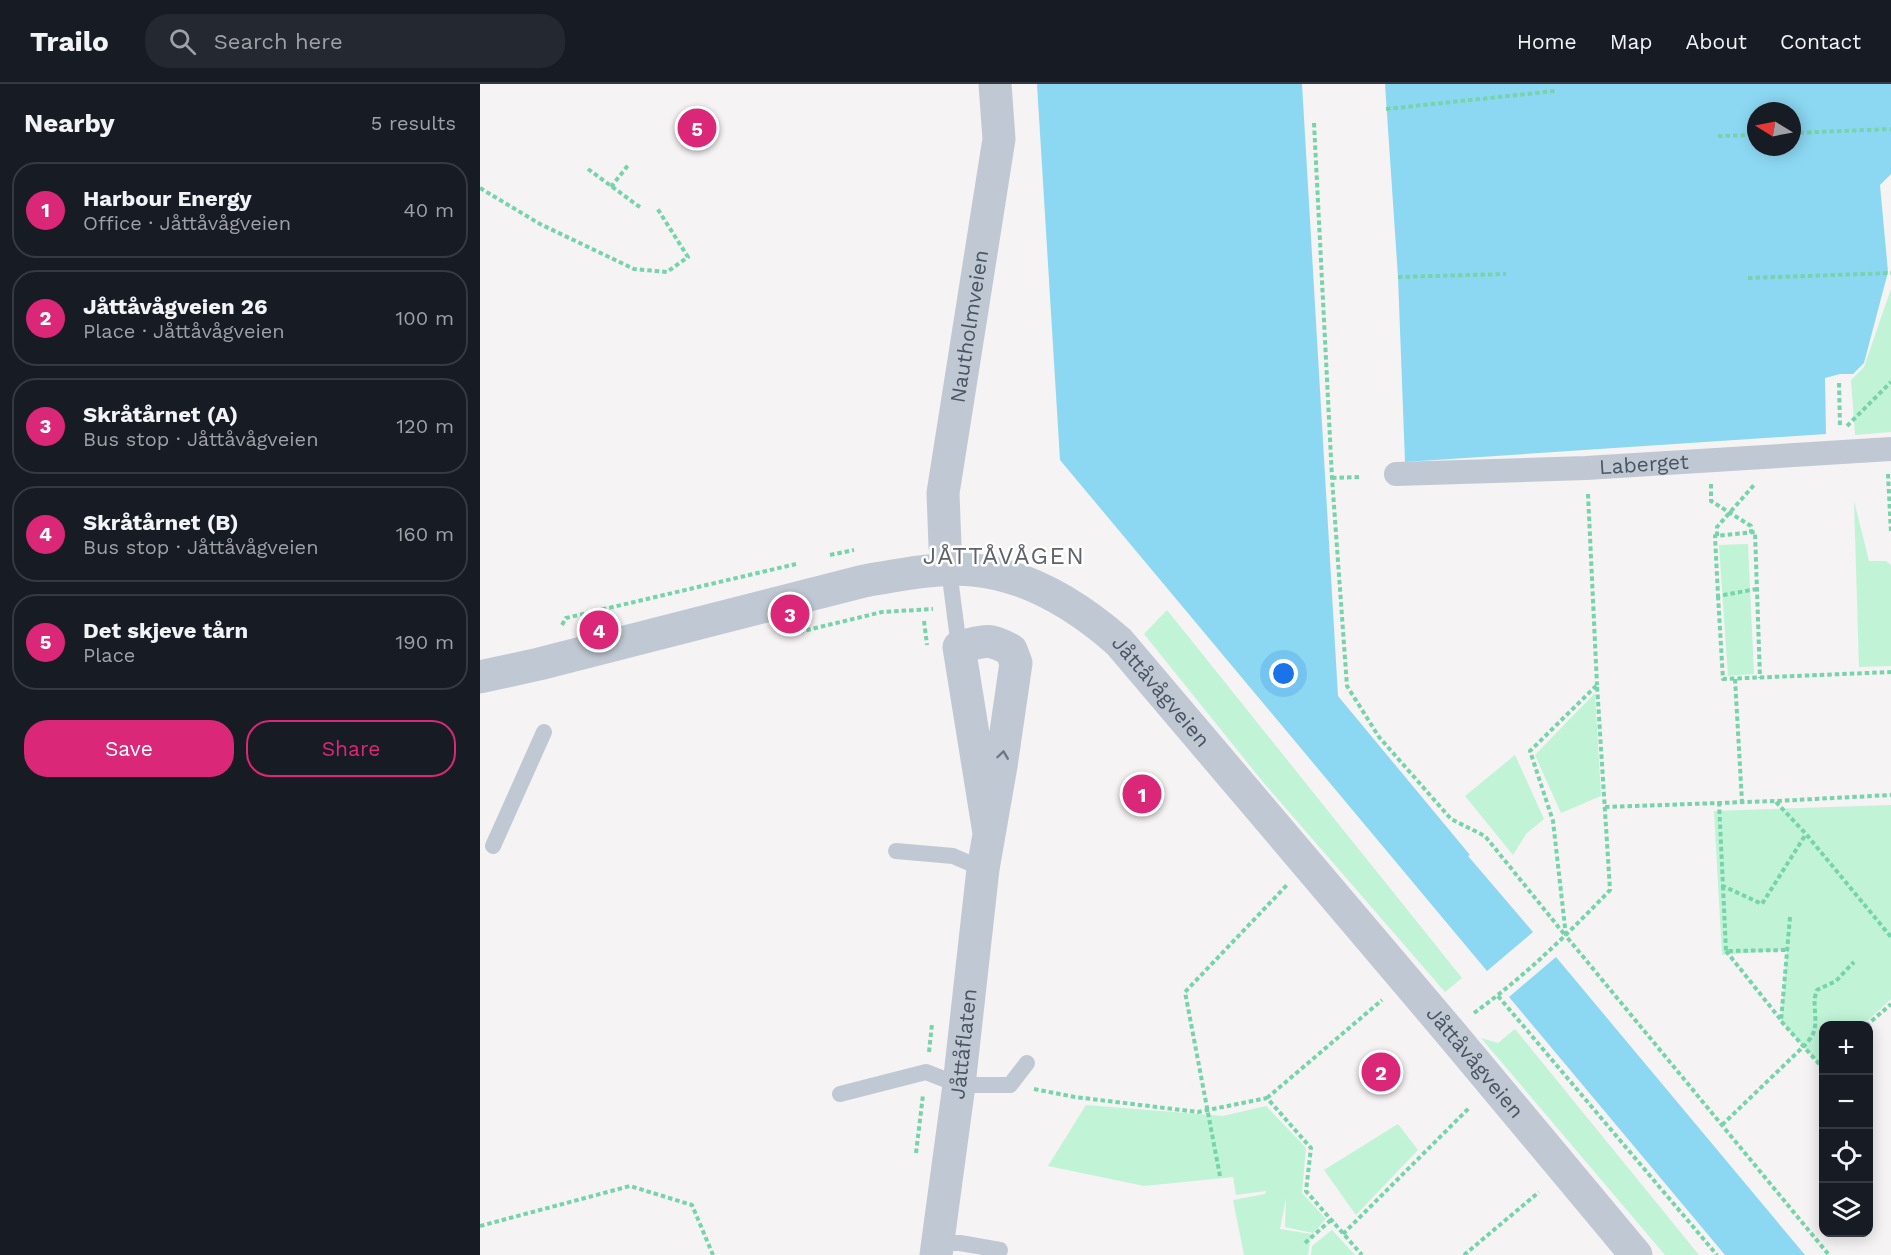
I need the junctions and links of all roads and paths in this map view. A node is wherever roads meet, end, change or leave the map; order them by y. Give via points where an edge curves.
1 (996, 84) edge
2 (1556, 91) dead end
3 (1386, 109) dead end
4 (1314, 123) dead end
5 (1891, 129) edge
6 (1801, 133) edge
7 (1747, 135) edge
8 (1718, 136) dead end
9 (629, 164) dead end
10 (588, 169) dead end
11 (611, 187) junction
12 (480, 188) edge
13 (641, 208) dead end
14 (657, 208) dead end
15 (1891, 273) edge
16 (1506, 274) dead end
17 (1398, 277) dead end
18 (1748, 278) dead end
19 (1839, 382) dead end
20 (1891, 382) edge
21 (1889, 449) edge
22 (1586, 468) junction
23 (1396, 474) dead end
24 (1359, 477) dead end
25 (1332, 478) junction
26 (1757, 481) dead end
27 (1711, 501) dead end
28 (1730, 513) junction
29 (1751, 533) junction
30 (1891, 533) edge
31 (1718, 536) junction
32 (949, 570) junction
33 (1757, 589) junction
34 (1718, 596) junction
35 (954, 608) junction
36 (924, 621) dead end
37 (797, 632) dead end
38 (944, 651) junction
39 (1891, 672) edge
40 (480, 677) edge
41 (1760, 678) junction
42 (1735, 679) junction
43 (1597, 686) junction
44 (544, 732) dead end
45 (1891, 795) edge
46 (1776, 801) junction
47 (1719, 802) junction
48 (1742, 802) junction
49 (1605, 807) junction
50 (989, 833) junction
51 (1806, 834) junction
52 (493, 846) dead end
53 (896, 851) dead end
54 (983, 869) junction
55 (1289, 882) dead end
56 (1723, 886) junction
57 (1790, 917) dead end
58 (1566, 936) junction
59 (1891, 936) edge
60 (1787, 950) junction
61 (1726, 951) junction
62 (1854, 962) dead end
63 (1498, 996) junction
64 (1382, 1000) dead end
65 (1891, 1004) edge
66 (933, 1015) dead end
67 (1466, 1018) dead end
68 (1781, 1021) junction
69 (1872, 1021) edge
70 (1804, 1046) junction
71 (1819, 1062) edge
72 (1027, 1063) dead end
73 (926, 1072) junction
74 (959, 1085) junction
75 (1010, 1085) junction
76 (840, 1094) dead end
77 (1267, 1098) junction
78 (1469, 1108) dead end
79 (1207, 1110) junction
80 (1722, 1125) junction
81 (915, 1164) dead end
82 (1220, 1176) dead end
83 (1539, 1192) dead end
84 (1331, 1220) junction
85 (480, 1226) edge
86 (1343, 1234) junction
87 (1305, 1243) dead end
88 (937, 1249) edge
89 (1000, 1250) dead end
90 (713, 1255) edge
91 (1362, 1255) edge
92 (1464, 1255) edge
93 (1636, 1255) edge
94 (1717, 1255) edge
95 (1829, 1255) edge

1 - 32 street, Nautholmveien via 999,139 943,494
2 - 3 path
4 - 25 path
5 - 6 path
7 - 8 path
9 - 11 path
10 - 11 path
11 - 13 path
12 - 14 path via 540,224 634,269 667,272 688,257
15 - 18 path
16 - 17 path
19 - 20 path via 1840,433
21 - 22 street, Laberget
21 - 30 path
22 - 23 street, Laberget
22 - 43 path
24 - 25 path
25 - 58 path via 1347,686 1379,736 1451,819 1485,836
26 - 28 path
27 - 28 path
28 - 29 path via 1751,526
28 - 31 path via 1717,527
29 - 31 path
29 - 33 path via 1755,532
31 - 34 path via 1714,536
32 - 35 lane, Jåttåflaten
32 - 40 street, Jåttåvågveien via 864,581
32 - 93 street, Jåttåvågveien via 996,574 1031,585 1074,607 1119,642
33 - 34 path
33 - 41 path
34 - 42 path via 1723,679
35 - 37 path via 882,612
35 - 38 lane, Jåttåflaten
36 - 38 path
38 - 50 street, Jåttåflaten
50 -> 38 street, Jåttåflaten via 1016,663 1011,650 994,642
39 - 41 path
41 - 42 path
42 - 48 path
43 - 49 path
43 - 58 path via 1530,751 1553,821
44 - 52 lane
45 - 46 path
46 - 48 path
46 - 51 path
47 - 48 path
47 - 49 path
47 - 56 path
49 - 58 path via 1610,890
50 - 54 street, Jåttåflaten
51 - 56 path via 1762,904
51 - 59 path
53 - 54 lane via 953,856
54 - 74 street, Jåttåflaten
55 - 79 path via 1185,993
56 - 61 path
57 - 60 path
58 - 63 path
58 - 80 path
60 - 61 path
60 - 68 path
61 - 68 path
62 - 70 path via 1836,981 1817,990 1814,1029
63 - 67 path
63 - 94 path
64 - 77 path
65 - 69 path
66 - 73 path
68 - 70 path
70 - 71 path
70 - 80 path
72 - 75 lane
73 - 74 lane
73 - 76 lane
73 - 81 path
74 - 75 lane
74 - 88 street, Jåttåflaten
75 - 79 path via 1198,1112
77 - 79 path
77 - 84 path via 1311,1148 1306,1191
78 - 86 path
79 - 82 path
80 - 95 path
83 - 92 path
84 - 86 path
84 - 87 path
85 - 90 path via 630,1186 692,1205
86 - 91 path
88 - 89 lane via 960,1243

